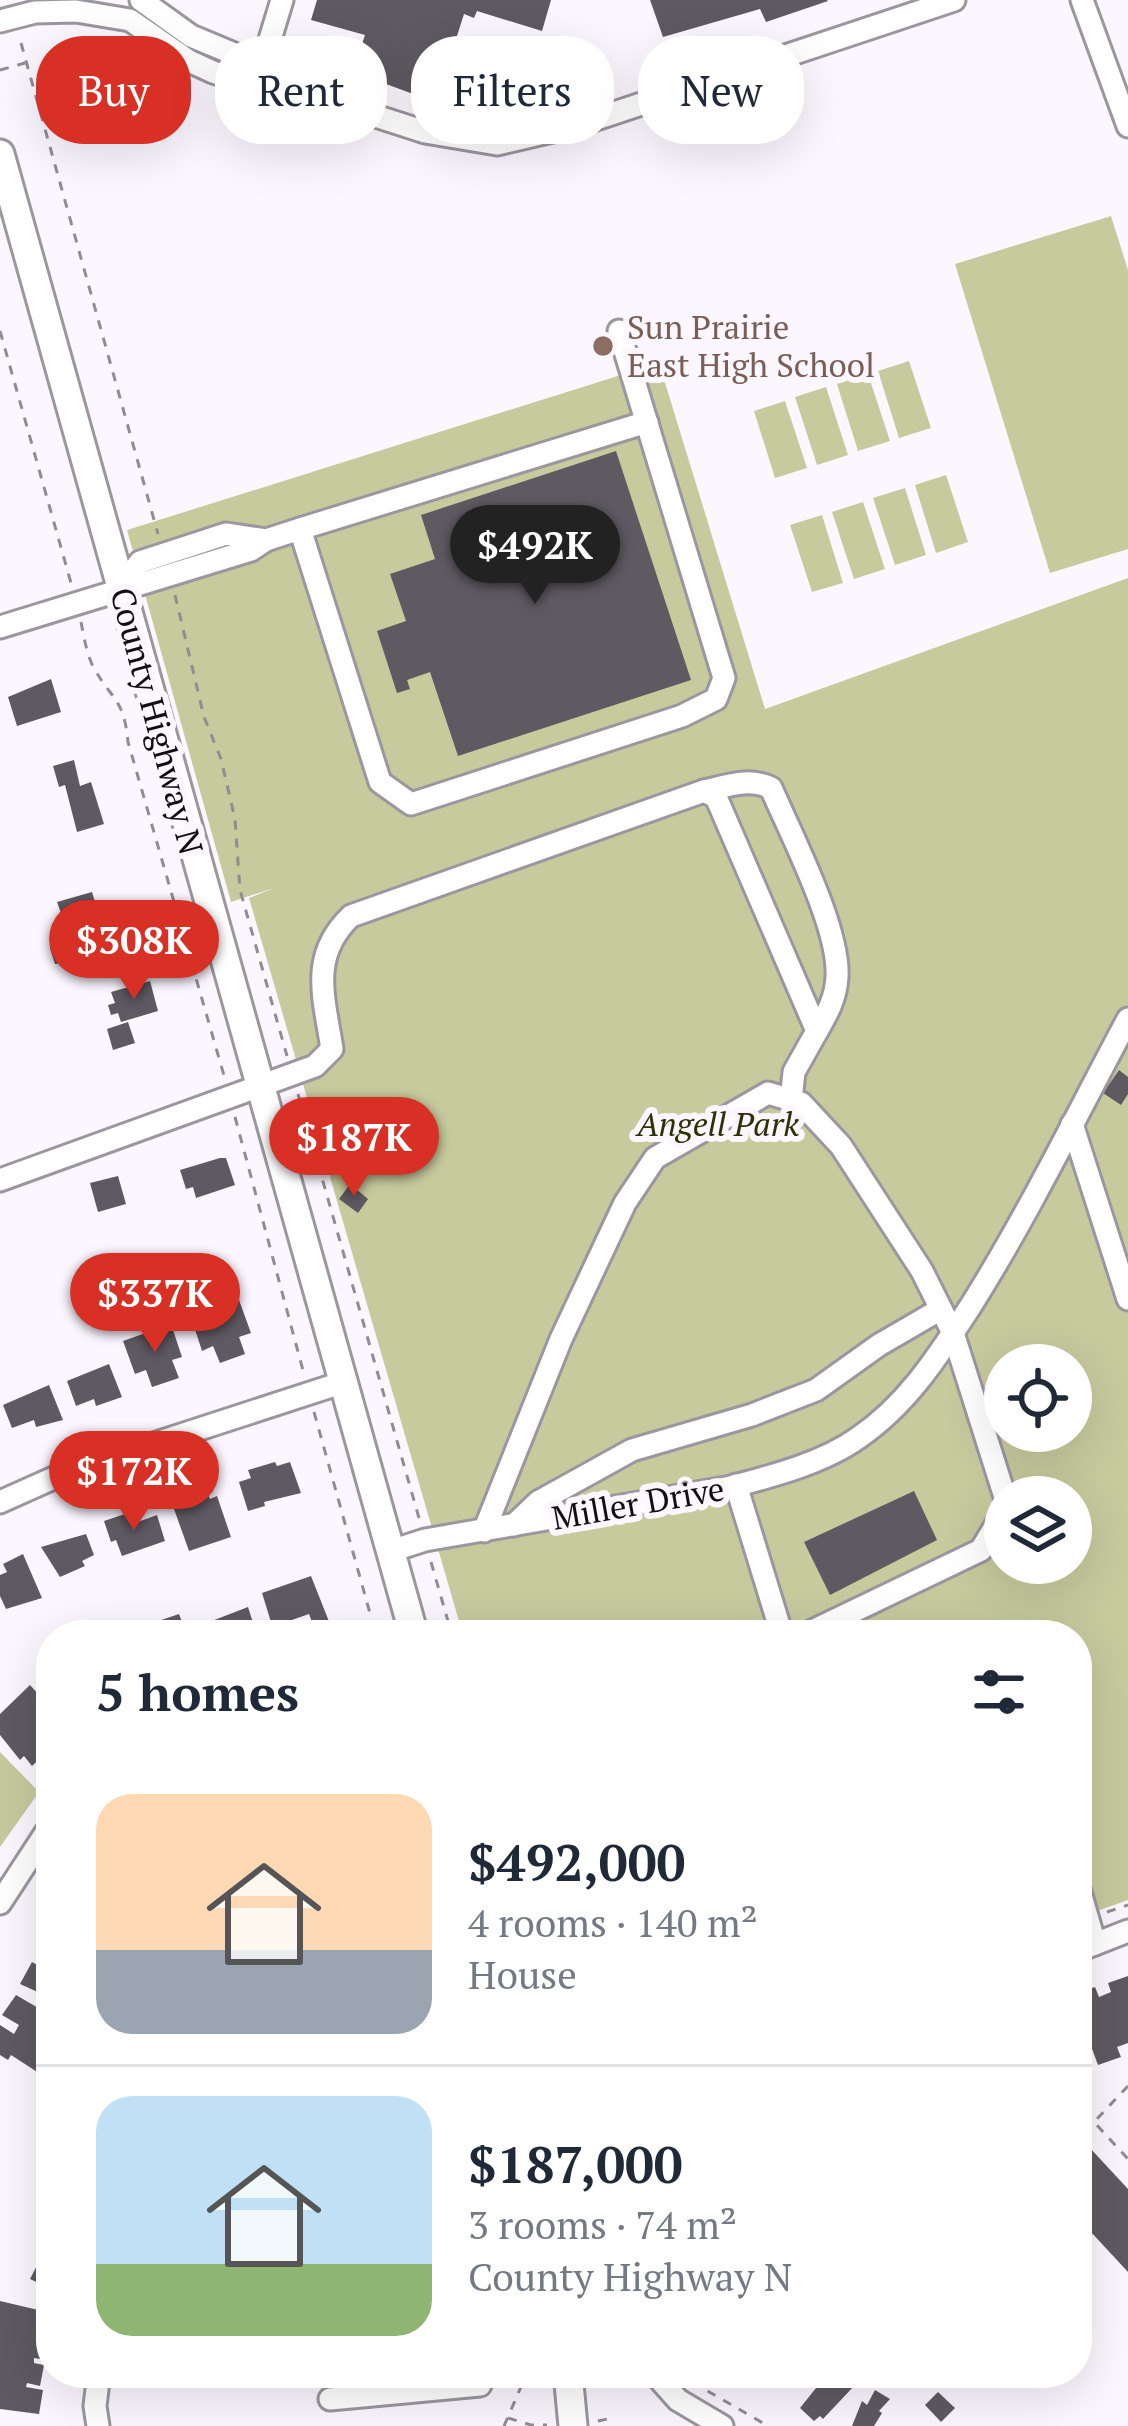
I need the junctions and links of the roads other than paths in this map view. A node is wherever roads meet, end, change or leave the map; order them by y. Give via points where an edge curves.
1 (282, 0) edge
2 (954, 0) edge
3 (1082, 0) edge
4 (139, 5) edge
5 (0, 20) edge
6 (272, 36) edge
7 (215, 50) edge
8 (387, 120) edge
9 (1128, 126) edge
10 (0, 154) edge
11 (619, 332) dead end
12 (647, 422) junction
13 (300, 529) junction
14 (121, 587) junction
15 (0, 627) edge
16 (704, 791) junction
17 (1128, 1019) edge
18 (817, 1031) junction
19 (261, 1087) junction
20 (791, 1100) junction
21 (1072, 1124) junction
22 (0, 1180) edge
23 (1128, 1299) edge
24 (941, 1309) junction
25 (953, 1333) junction
26 (344, 1382) junction
27 (998, 1476) edge
28 (736, 1485) junction
29 (0, 1502) edge
30 (514, 1525) junction
31 (484, 1531) junction
32 (984, 1545) edge
33 (391, 1551) junction
34 (410, 1620) edge
35 (777, 1620) edge
36 (835, 1620) edge
37 (36, 1848) edge
38 (0, 1903) edge
39 (1128, 1931) edge
40 (1092, 1945) edge
41 (97, 2388) edge
42 (381, 2388) edge
43 (569, 2388) edge
44 (667, 2388) edge
45 (330, 2399) dead end
46 (98, 2426) edge
47 (572, 2426) edge
48 (722, 2426) edge

1 - 6 street
2 - 8 street via 515,142 479,143
3 - 9 street
4 - 5 street
4 - 7 street
10 - 14 main road, County Highway N
11 - 12 street
12 - 13 street
12 - 13 street via 724,678 716,699 411,805 380,782
13 - 14 street via 266,540 226,534 167,565 140,562
14 - 15 street
14 - 19 main road, County Highway N
16 - 18 street via 716,797
16 - 18 street via 742,782 771,788 822,905 838,974
16 - 19 street via 351,916 323,952 332,1049 315,1066
17 - 21 street, Miller Drive
18 - 20 street via 794,1072
19 - 22 street
19 - 26 main road, County Highway N
20 - 24 street via 841,1145
20 - 31 street via 768,1093 655,1158 561,1339
21 - 23 street
21 - 25 street, Miller Drive
24 - 25 street
24 - 30 street via 816,1390 632,1450 538,1502
25 - 27 street
25 - 28 street, Miller Drive via 898,1406 856,1440
26 - 29 street via 67,1472
26 - 33 main road, County Highway N
28 - 30 street, Miller Drive
28 - 35 street
30 - 31 street, Miller Drive
31 - 33 street, Miller Drive
32 - 36 street
33 - 34 main road, County Highway N
37 - 38 street
39 - 40 street
41 - 46 street
42 - 45 street
43 - 47 main road
44 - 48 street

